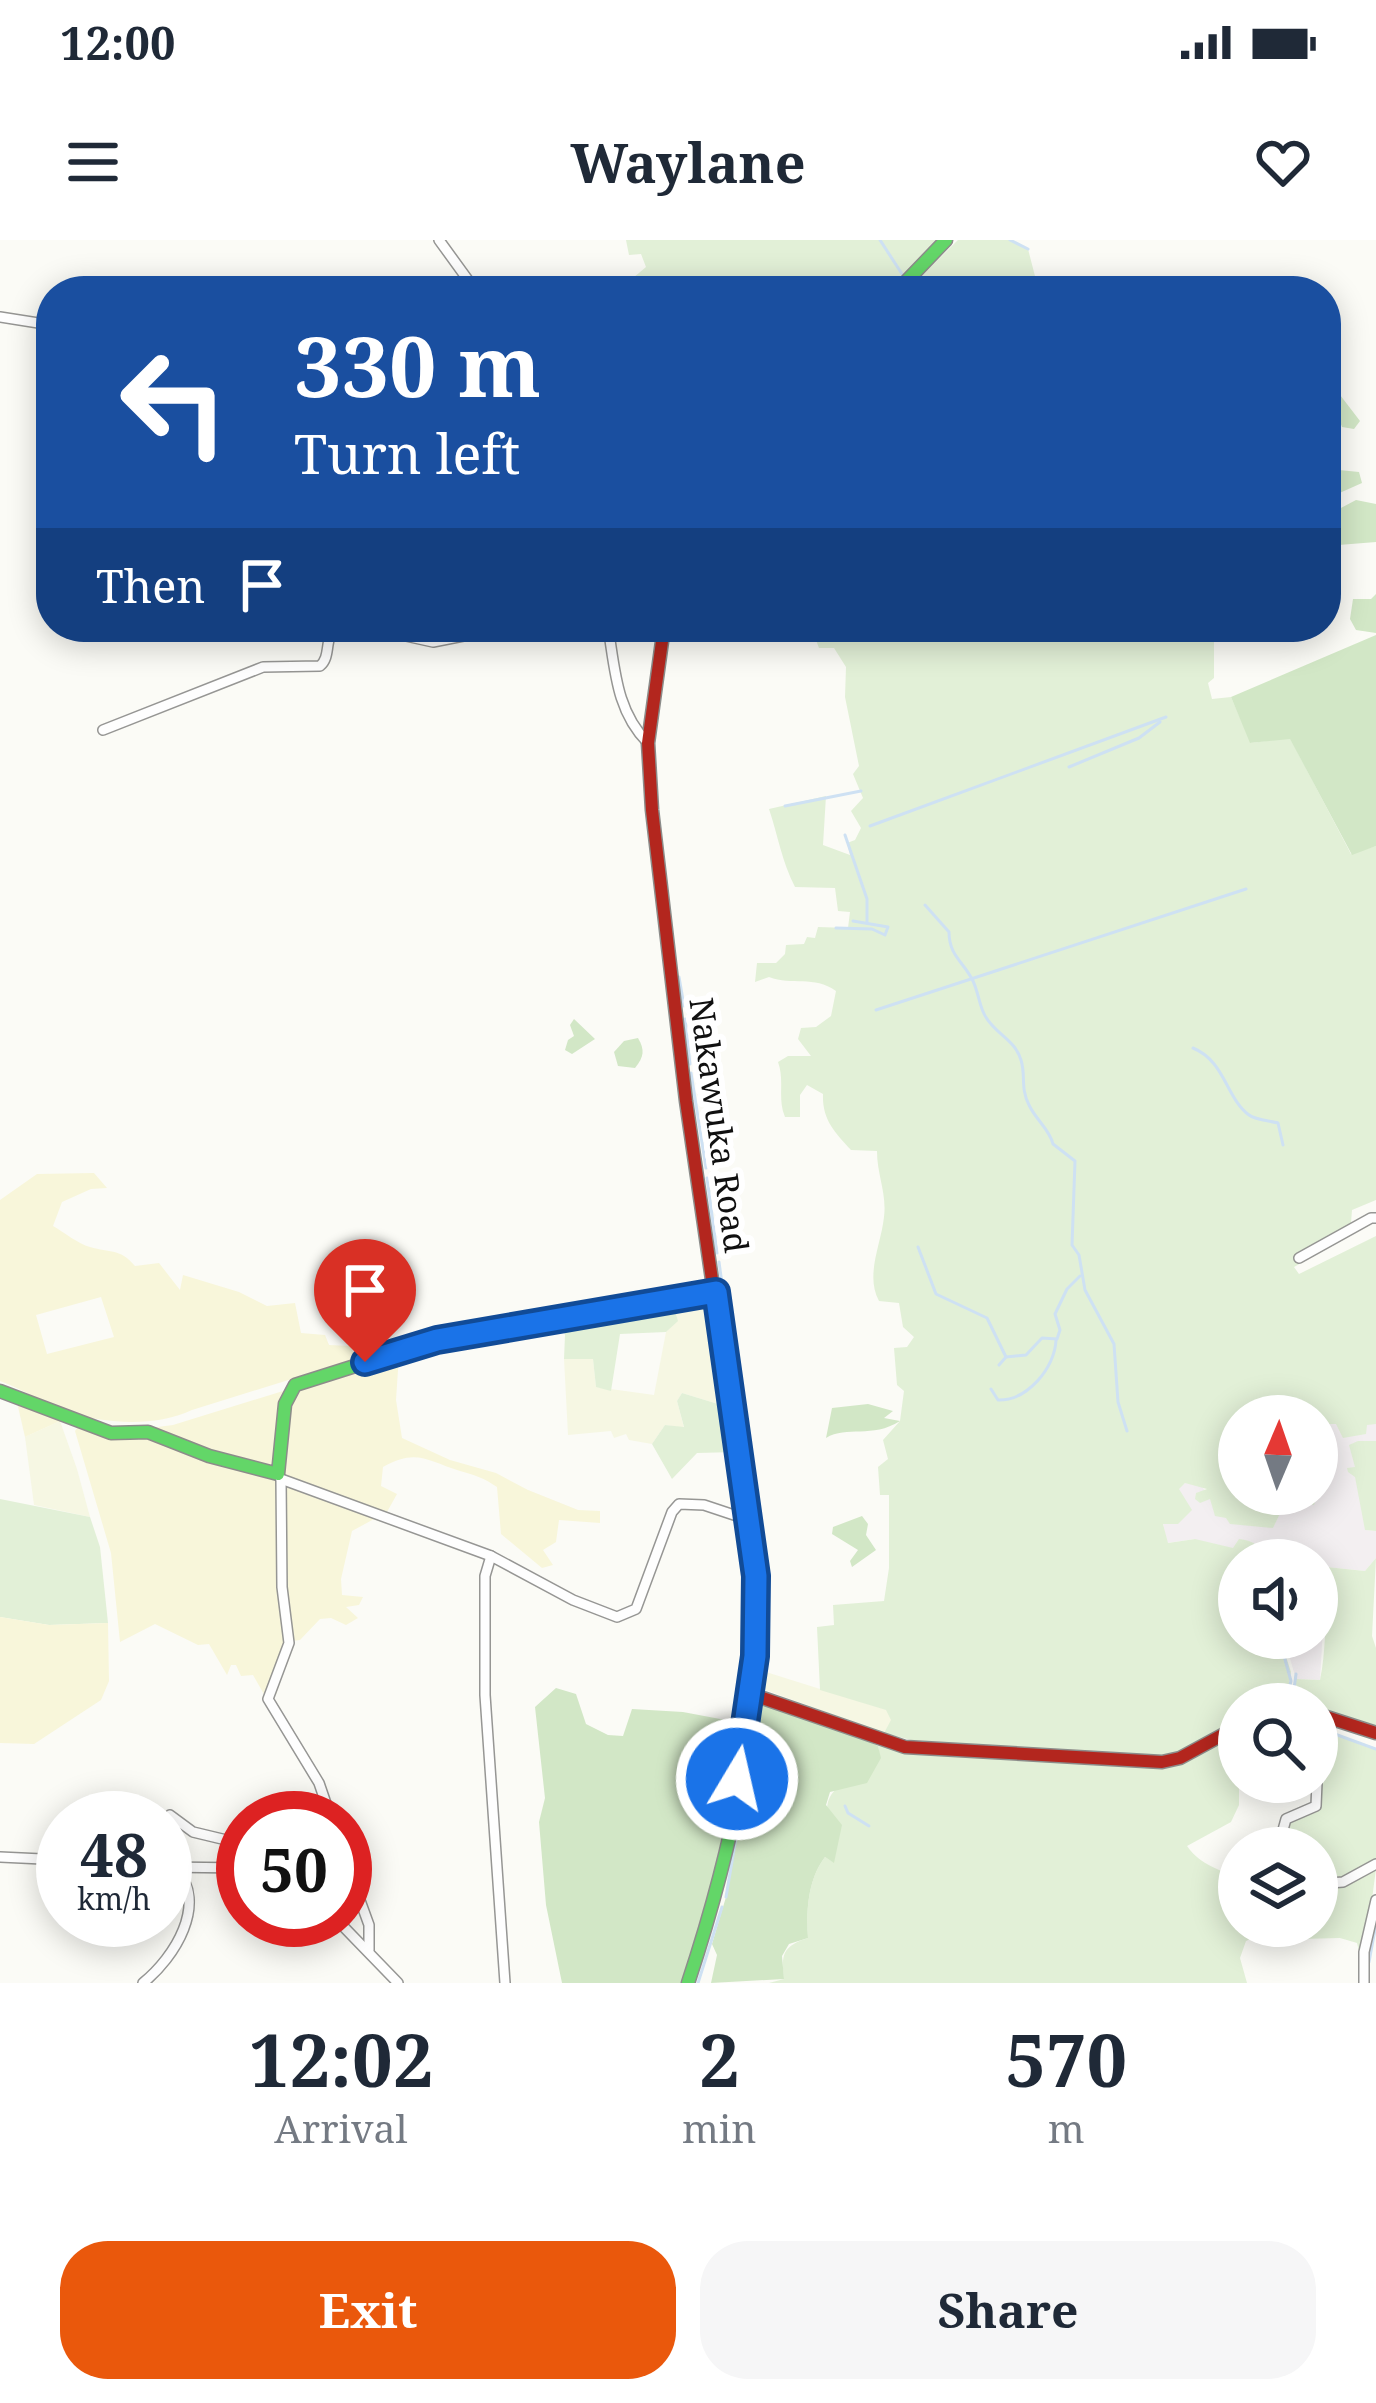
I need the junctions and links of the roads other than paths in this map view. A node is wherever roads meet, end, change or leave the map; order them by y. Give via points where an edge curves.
1 (439, 240) edge
2 (946, 240) edge
3 (465, 276) edge
4 (911, 276) edge
5 (0, 317) edge
6 (36, 323) edge
7 (327, 642) edge
8 (610, 642) edge
9 (662, 642) edge
10 (103, 730) dead end
11 (648, 743) junction
12 (1376, 1218) edge
13 (1299, 1258) dead end
14 (716, 1292) junction
15 (0, 1390) edge
16 (279, 1476) junction
17 (749, 1520) junction
18 (491, 1556) junction
19 (751, 1694) junction
20 (1338, 1720) edge
21 (1376, 1733) edge
22 (1218, 1737) edge
23 (322, 1791) edge
24 (1316, 1803) edge
25 (1284, 1827) edge
26 (0, 1857) edge
27 (36, 1859) edge
28 (1376, 1864) edge
29 (192, 1869) edge
30 (216, 1869) edge
31 (200, 1870) junction
32 (192, 1881) edge
33 (1338, 1882) edge
34 (1376, 1900) edge
35 (173, 1947) edge
36 (366, 1947) edge
37 (369, 1950) joint
38 (143, 1983) edge
39 (398, 1983) edge
40 (505, 1983) edge
41 (688, 1983) edge
42 (1364, 1983) edge

1 - 3 street
2 - 4 main road
5 - 6 street
7 - 10 street via 322,665 263,667
8 - 11 street via 617,690
9 - 11 main road, Nakawuka Road
11 - 14 main road, Nakawuka Road
12 - 13 street
14 - 16 main road via 437,1340 295,1385 286,1401
14 - 17 main road, Nakawuka Road
15 - 16 main road via 112,1433 148,1432
16 - 18 street
16 - 23 street via 289,1643 268,1699
17 - 18 street via 679,1504 635,1610 622,1617
17 - 19 main road, Nakawuka Road via 757,1604
18 - 40 street via 484,1576 485,1695
19 - 22 main road via 893,1745 950,1752 1162,1762
19 - 41 main road, Nakawuka Road via 724,1853
20 - 21 main road
24 - 25 street
26 - 27 street
28 - 33 street
29 - 31 street
30 - 31 street
31 - 32 street
34 - 42 street
35 - 38 street
36 - 37 street
37 - 39 street

